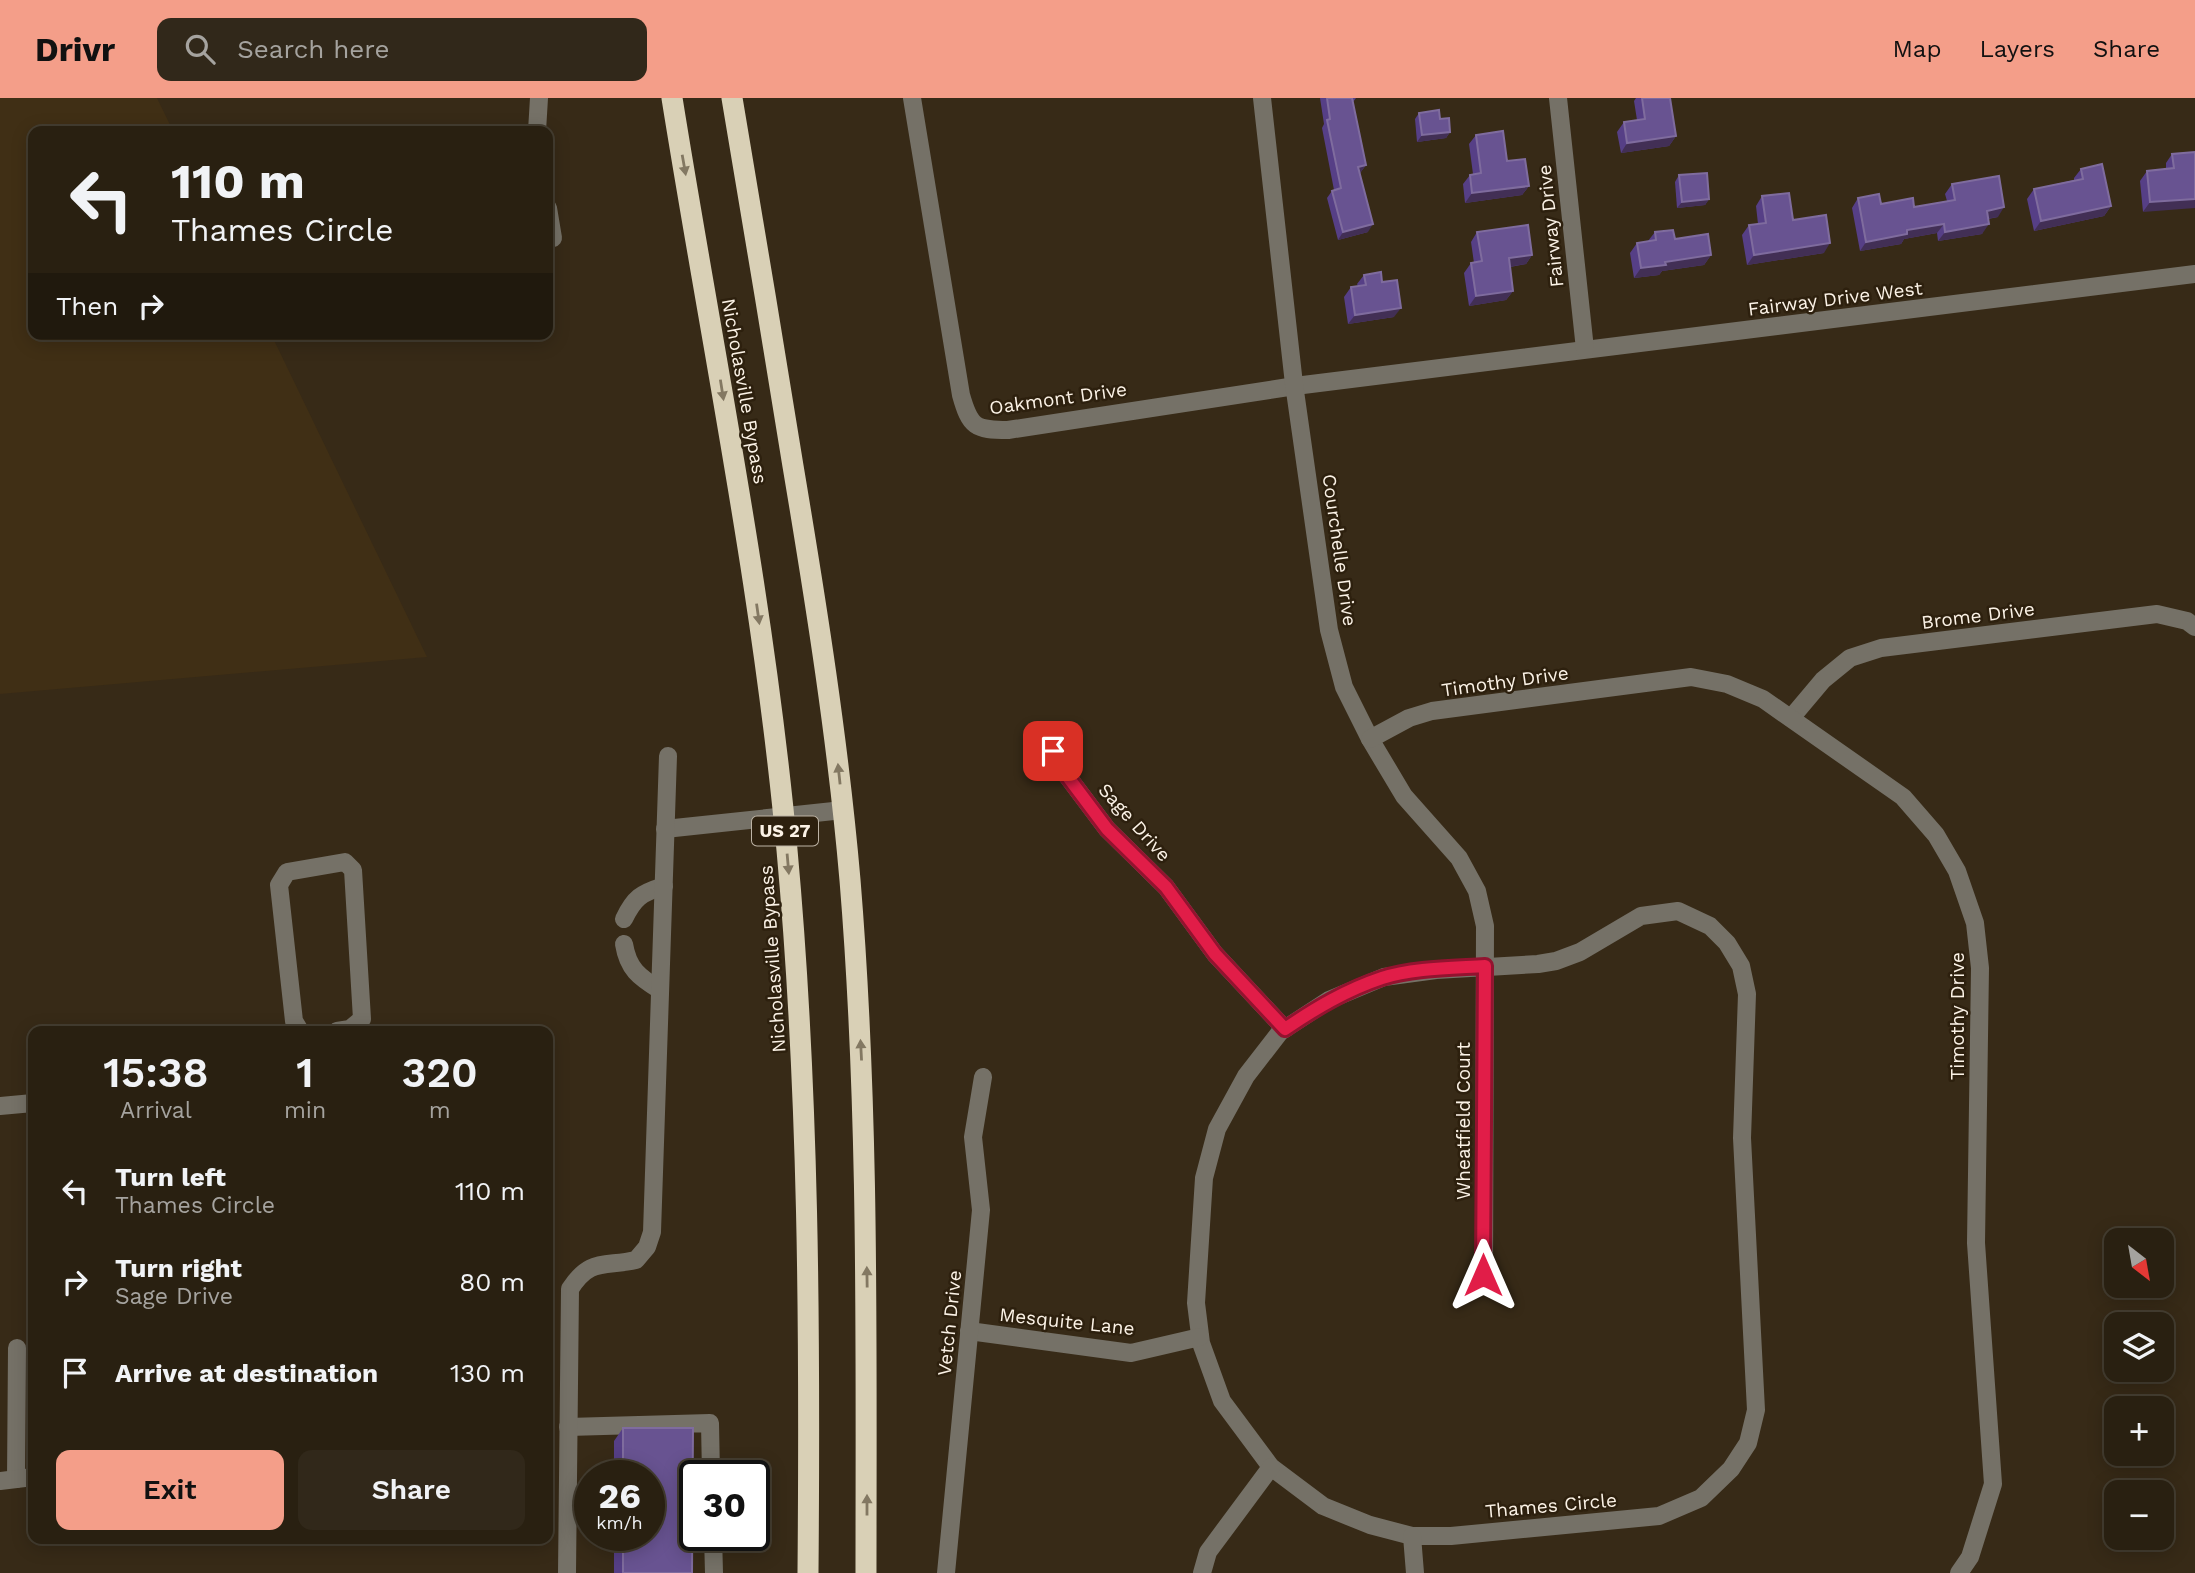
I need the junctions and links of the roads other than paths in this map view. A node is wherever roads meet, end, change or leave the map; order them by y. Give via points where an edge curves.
1 (539, 98) edge
2 (672, 98) edge
3 (732, 98) edge
4 (912, 98) edge
5 (1262, 98) edge
6 (1558, 98) edge
7 (537, 126) edge
8 (2195, 274) edge
9 (1585, 349) junction
10 (1481, 363) joint
11 (1295, 386) junction
12 (2195, 627) edge
13 (1791, 718) junction
14 (1043, 733) dead end
15 (1370, 739) junction
16 (668, 756) dead end
17 (843, 810) junction
18 (784, 818) junction
19 (665, 829) junction
20 (664, 886) junction
21 (624, 919) dead end
22 (624, 944) dead end
23 (1485, 966) junction
24 (660, 990) junction
25 (297, 1026) edge
26 (354, 1026) edge
27 (1285, 1029) junction
28 (983, 1077) dead end
29 (28, 1103) edge
30 (0, 1106) edge
31 (1483, 1275) dead end
32 (969, 1331) junction
33 (1200, 1337) junction
34 (17, 1348) dead end
35 (568, 1427) junction
36 (711, 1460) edge
37 (1271, 1466) junction
38 (17, 1479) edge
39 (1412, 1536) junction
40 (713, 1551) edge
41 (567, 1573) edge
42 (714, 1573) edge
43 (808, 1573) edge
44 (866, 1573) edge
45 (946, 1573) edge
46 (1202, 1573) edge
47 (1415, 1573) edge
48 (1959, 1573) edge

1 - 7 street
2 -> 18 highway, Nicholasville Bypass / US 27 via 750,560
17 -> 3 highway, Nicholasville Bypass / US 27 via 811,578
4 - 11 street, Oakmont Drive via 961,395 972,424 984,430 1009,430
5 - 11 street, Courchelle Drive
6 - 9 street, Fairway Drive
8 - 9 street, Fairway Drive West
9 - 10 street, Fairway Drive West
10 - 11 street, Oakmont Drive
11 - 15 street, Courchelle Drive via 1329,630 1344,687
12 - 13 street, Brome Drive via 2157,614 1881,648 1850,658 1823,680
13 - 15 street, Timothy Drive via 1763,699 1727,684 1691,677 1432,712 1409,718
13 - 48 street, Timothy Drive via 1903,796 1936,835 1957,871 1975,923 1980,968 1976,1243 1993,1484 1970,1557
14 - 27 street, Sage Drive via 1062,769 1107,829 1166,887 1215,954
15 - 23 street, Courchelle Drive via 1404,796 1458,858 1477,891 1485,926
16 - 19 street
17 - 18 street
44 -> 17 highway, Nicholasville Bypass / US 27 via 864,1122
18 - 19 street
18 -> 43 highway, Nicholasville Bypass / US 27 via 806,1145
19 - 20 street
20 - 21 street via 632,902
20 - 24 street
22 - 24 street via 627,960 641,978
23 - 27 street, Thames Circle via 1384,977 1329,1000
23 - 31 street, Wheatfield Court
23 - 39 street, Thames Circle via 1556,961 1580,953 1641,916 1678,911 1710,926 1741,965 1747,994 1742,1138 1756,1410 1748,1443 1731,1469 1701,1498 1658,1516
24 - 35 street via 652,1232 636,1260 591,1266 570,1289
25 - 26 street via 279,885 286,872 345,862 353,870 362,1019
27 - 33 street, Thames Circle via 1246,1076 1217,1129 1204,1178 1196,1303
28 - 32 street, Vetch Drive via 973,1137 981,1210
29 - 30 street
32 - 33 street, Mesquite Lane via 1131,1353
32 - 45 street, Vetch Drive
33 - 37 street, Thames Circle via 1222,1401
34 - 38 street
35 - 36 street via 710,1423
35 - 41 street
37 - 39 street, Thames Circle via 1323,1506
37 - 46 street via 1208,1552
39 - 47 street
40 - 42 street

